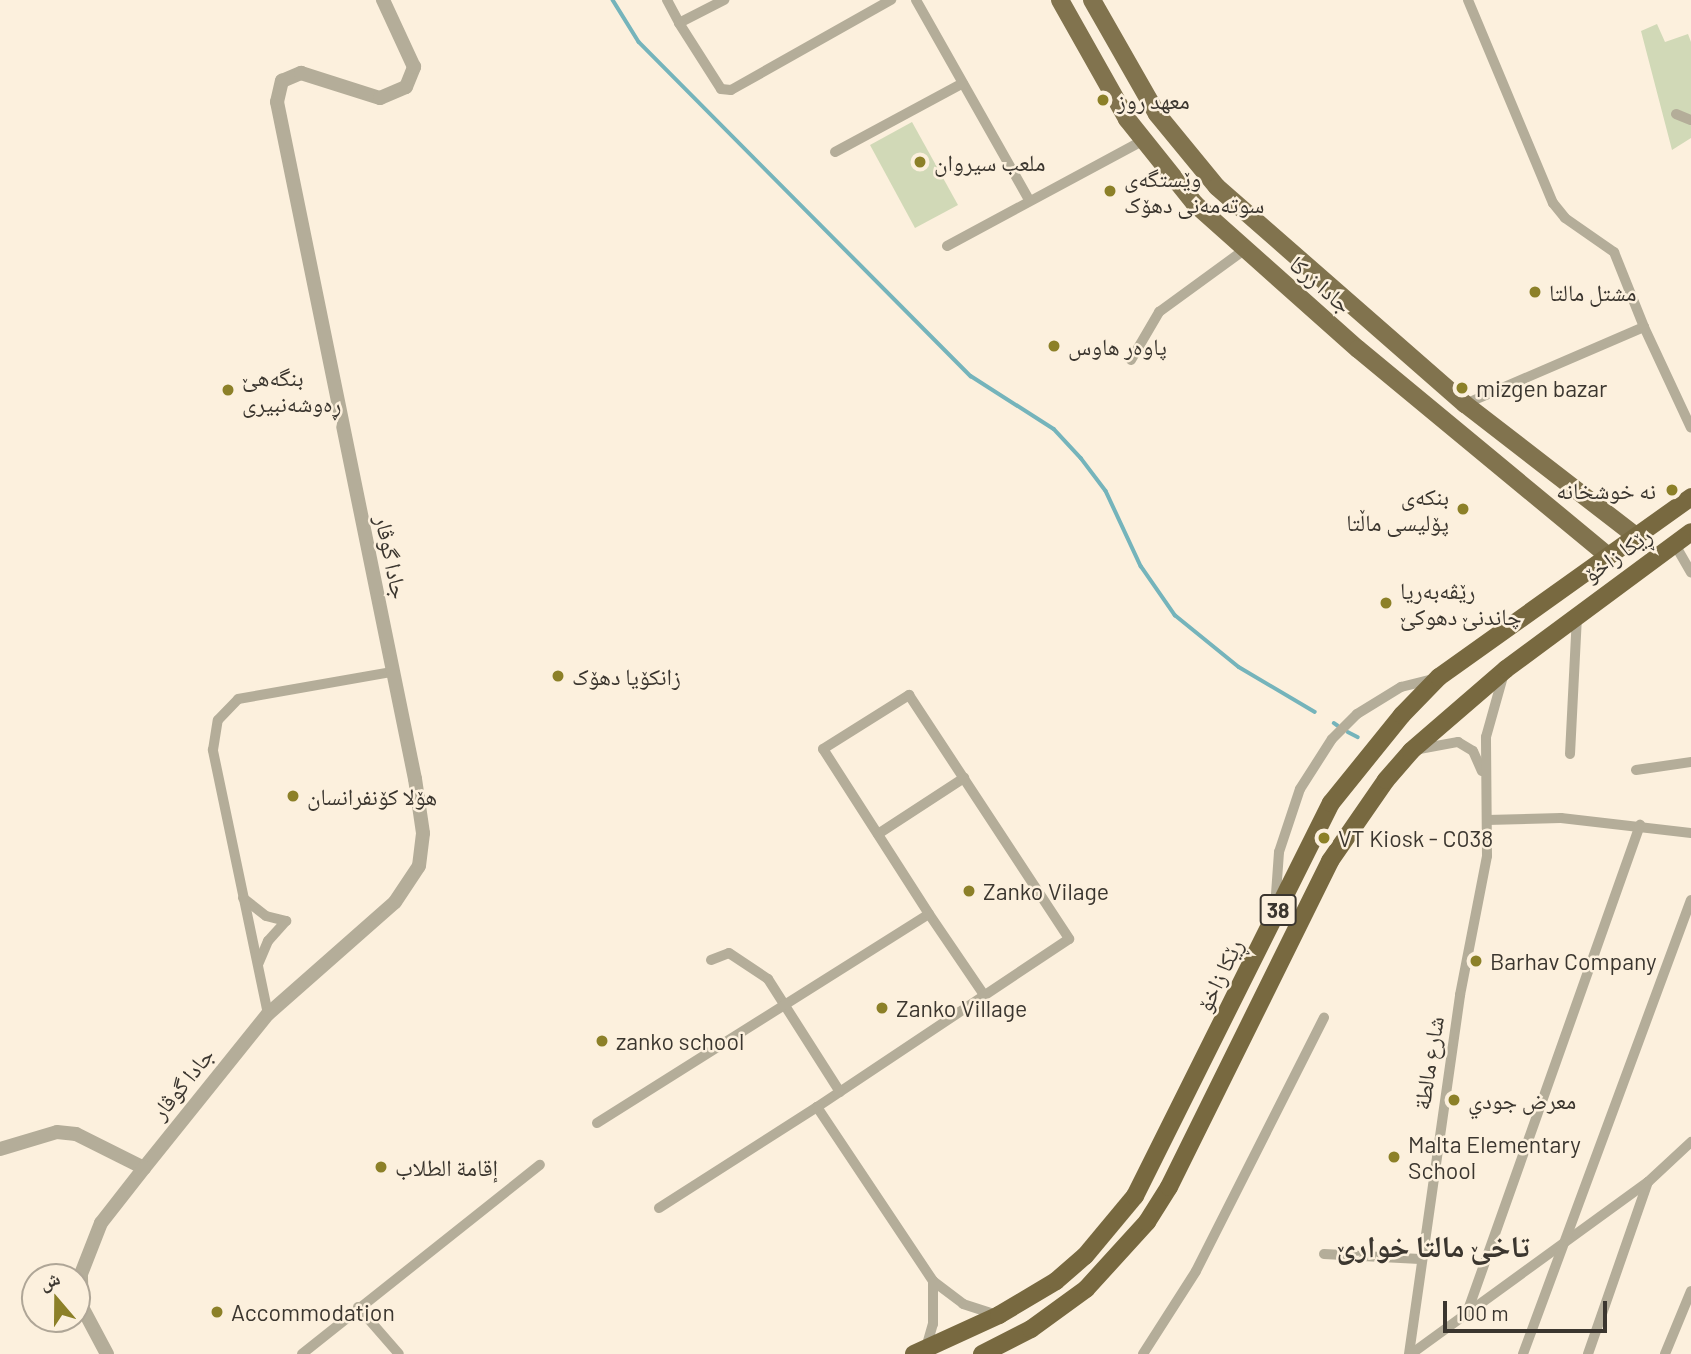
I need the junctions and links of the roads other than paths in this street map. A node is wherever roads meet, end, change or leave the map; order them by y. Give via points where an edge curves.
1 (383, 0) edge
2 (667, 0) edge
3 (724, 0) edge
4 (891, 0) edge
5 (916, 0) edge
6 (1060, 0) edge
7 (1092, 0) edge
8 (1468, 0) edge
9 (679, 23) junction
10 (963, 83) junction
11 (1676, 114) dead end
12 (1691, 120) edge
13 (1142, 141) junction
14 (835, 152) dead end
15 (1029, 200) junction
16 (947, 246) dead end
17 (1244, 250) junction
18 (1644, 327) junction
19 (1131, 360) dead end
20 (1465, 404) junction
21 (1691, 428) edge
22 (1691, 497) edge
23 (1611, 518) junction
24 (1691, 532) edge
25 (1633, 534) junction
26 (1589, 540) junction
27 (1674, 543) junction
28 (1606, 555) junction
29 (1691, 572) edge
30 (1577, 612) junction
31 (392, 666) junction
32 (1506, 669) junction
33 (1439, 677) junction
34 (1411, 751) junction
35 (1570, 754) dead end
36 (1691, 762) edge
37 (1636, 770) dead end
38 (964, 778) junction
39 (1484, 778) junction
40 (1487, 820) junction
41 (1640, 825) junction
42 (1691, 833) edge
43 (878, 834) junction
44 (1306, 848) junction
45 (1330, 861) junction
46 (242, 898) junction
47 (1691, 900) edge
48 (929, 914) junction
49 (1275, 916) junction
50 (711, 960) dead end
51 (258, 964) junction
52 (984, 995) junction
53 (785, 1004) junction
54 (268, 1014) junction
55 (1324, 1018) dead end
56 (840, 1092) junction
57 (817, 1107) junction
58 (597, 1123) dead end
59 (1691, 1142) edge
60 (0, 1149) edge
61 (540, 1166) dead end
62 (144, 1168) junction
63 (1648, 1182) junction
64 (659, 1208) dead end
65 (1563, 1245) junction
66 (1324, 1254) dead end
67 (1419, 1259) junction
68 (933, 1281) junction
69 (1691, 1291) edge
70 (358, 1307) junction
71 (1468, 1310) junction
72 (999, 1315) junction
73 (1003, 1350) edge
74 (920, 1351) edge
75 (107, 1354) edge
76 (302, 1354) edge
77 (399, 1354) edge
78 (982, 1354) edge
79 (1143, 1354) edge
80 (1410, 1354) edge
81 (1523, 1354) edge
82 (1588, 1354) edge
83 (1665, 1354) edge

1 - 31 street, جادا گوڤار via 414,67 405,87 380,98 301,73 282,82 277,102
2 - 9 street
3 - 9 street
4 - 9 street via 731,90 721,89
5 - 10 street
6 - 13 main road, جادا زرکا
7 - 20 main road, جادا زرکا via 1157,114 1200,169
8 - 18 street via 1553,203 1565,218 1614,252
10 - 14 street
10 - 15 street
11 - 12 street
13 - 15 street
13 - 17 main road, جادا زرکا via 1195,204
15 - 16 street
17 - 19 street via 1159,312
17 - 26 main road, جادا زرکا via 1443,422
18 - 20 street
18 - 21 street
20 - 23 main road, جادا زرکا
22 - 25 highway, ڕێکا زاخۆ / 38
23 - 25 main road, جادا زرکا
23 - 26 main road via 1605,538
24 - 27 highway, ڕێکا زاخۆ / 38
25 - 28 highway, ڕێکا زاخۆ / 38
26 - 28 main road, جادا زرکا
27 - 29 street
27 - 30 highway, ڕێکا زاخۆ / 38
28 - 33 highway, ڕێکا زاخۆ / 38
30 - 32 highway, ڕێکا زاخۆ / 38
30 - 35 street
31 - 46 street via 391,672 238,699 218,720 213,750
31 - 54 street, جادا گوڤار via 423,832 419,866 395,902
32 - 34 highway, ڕێکا زاخۆ / 38
32 - 39 street, شارع مالطة via 1488,725
33 - 44 highway, ڕێکا زاخۆ / 38 via 1359,766
33 - 49 street via 1401,687 1357,714 1332,739 1300,789 1279,852
34 - 39 street, شارع مالطة via 1453,741 1466,744
34 - 45 highway, ڕێکا زاخۆ / 38
36 - 37 street
38 - 43 street
38 - 43 street via 909,695 823,749
38 - 52 street via 1069,939
39 - 40 street, شارع مالطة
40 - 41 street via 1561,818
40 - 67 street, شارع مالطة via 1483,883 1460,995
41 - 42 street
41 - 71 street
43 - 48 street
44 - 45 highway
44 - 49 highway, ڕێکا زاخۆ / 38
45 - 73 highway, ڕێکا زاخۆ / 38 via 1169,1187 1147,1222 1086,1289
46 - 51 street
46 - 51 street via 266,916 286,921 268,941
47 - 65 street
48 - 52 street
48 - 53 street
49 - 72 highway, ڕێکا زاخۆ / 38 via 1135,1196 1085,1256 1056,1281
50 - 53 street via 729,953 748,962
51 - 54 street
52 - 56 street
53 - 56 street
53 - 58 street
54 - 62 street, جادا گوڤار
55 - 79 street via 1196,1271
56 - 57 street
57 - 64 street
57 - 68 street
59 - 63 street
60 - 62 street via 46,1134 76,1134
61 - 70 street
62 - 75 street, جادا گوڤار via 97,1229 81,1274 82,1307
63 - 65 street
63 - 82 street
65 - 71 street
65 - 81 street
66 - 67 street
67 - 80 street, شارع مالطة
68 - 72 street via 964,1304
68 - 74 street via 933,1324
69 - 83 street
70 - 76 street
70 - 77 street
71 - 80 street
72 - 74 highway, ڕێکا زاخۆ / 38
73 - 78 highway, ڕێکا زاخۆ / 38

